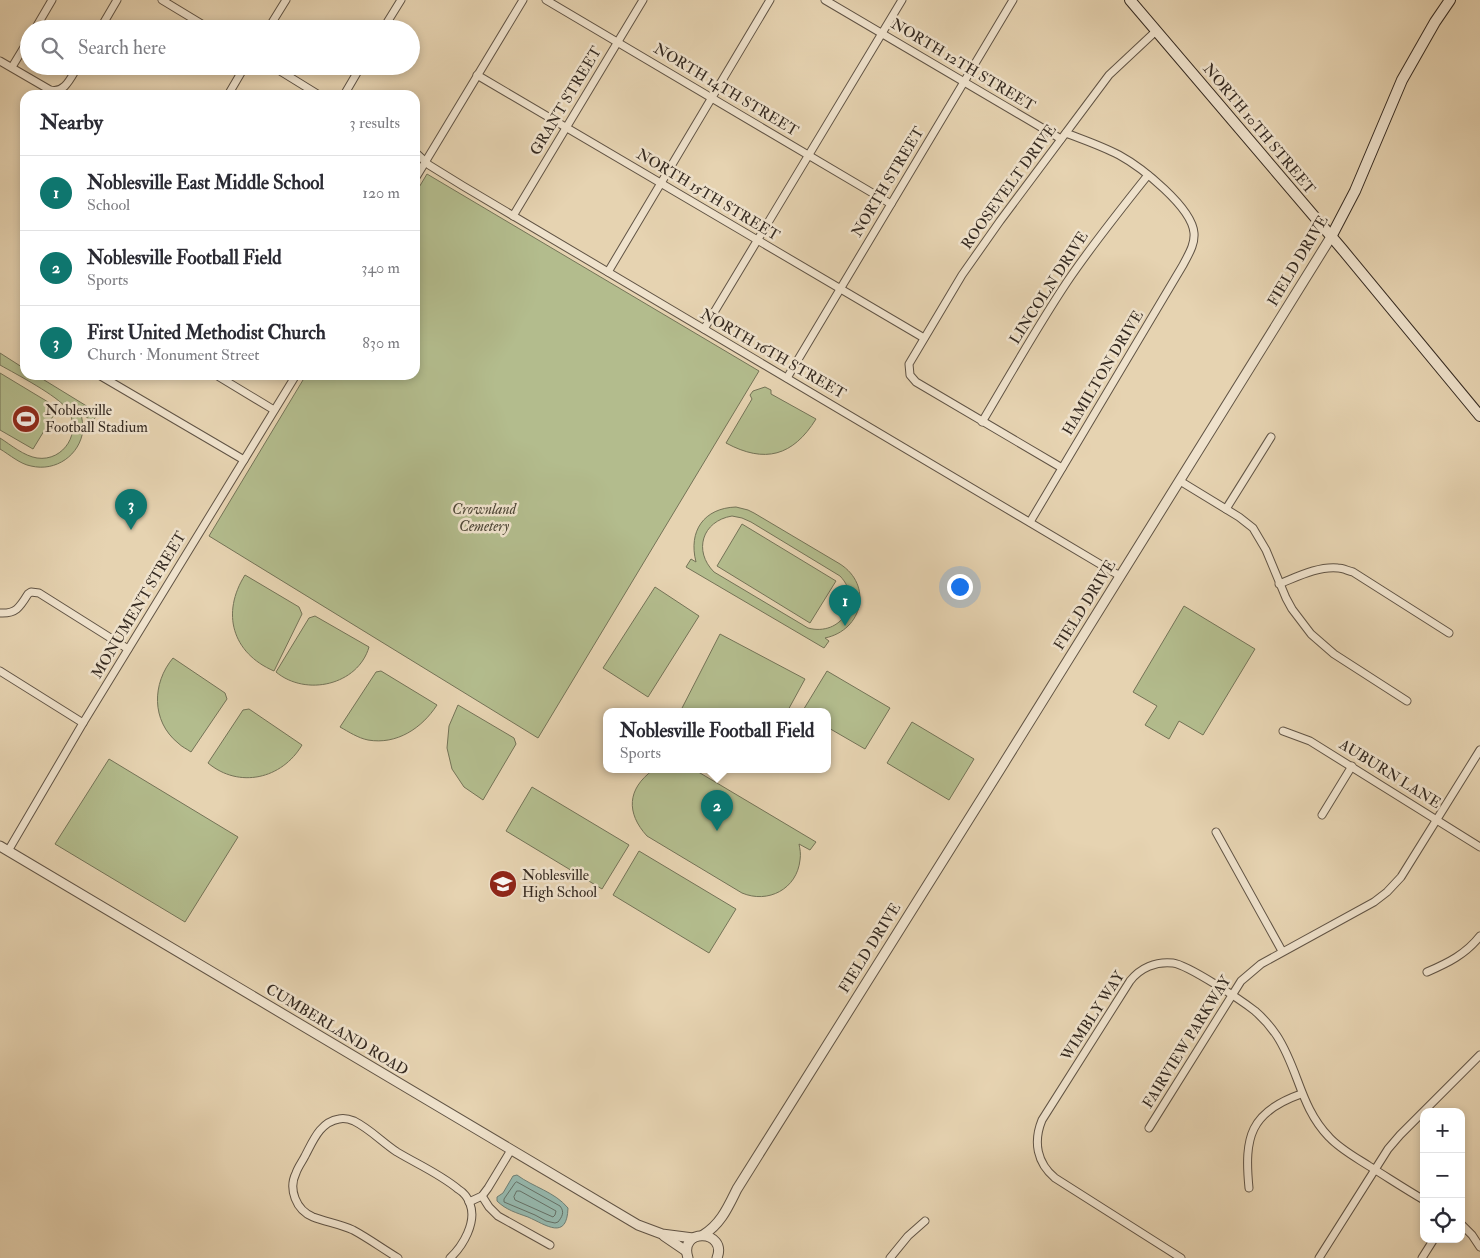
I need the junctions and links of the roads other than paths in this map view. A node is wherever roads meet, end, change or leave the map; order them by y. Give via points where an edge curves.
1 (52, 0) edge
2 (117, 0) edge
3 (286, 0) edge
4 (401, 0) edge
5 (523, 0) edge
6 (546, 0) edge
7 (642, 0) edge
8 (770, 0) edge
9 (825, 0) edge
10 (902, 0) edge
11 (1013, 0) edge
12 (1130, 0) edge
13 (1450, 0) edge
14 (166, 1) edge
15 (40, 20) edge
16 (105, 20) edge
17 (196, 20) edge
18 (274, 20) edge
19 (389, 20) edge
20 (1156, 31) junction
21 (882, 34) junction
22 (617, 42) junction
23 (20, 54) edge
24 (0, 60) edge
25 (12, 68) junction
26 (20, 73) edge
27 (24, 75) edge
28 (73, 75) edge
29 (240, 75) edge
30 (287, 75) edge
31 (356, 75) edge
32 (477, 75) junction
33 (964, 82) junction
34 (50, 90) edge
35 (62, 90) edge
36 (231, 90) edge
37 (311, 90) edge
38 (347, 90) edge
39 (712, 98) junction
40 (566, 127) junction
41 (1066, 133) junction
42 (1061, 139) junction
43 (808, 156) junction
44 (420, 157) edge
45 (425, 162) junction
46 (420, 170) edge
47 (1148, 175) junction
48 (661, 183) junction
49 (891, 204) junction
50 (513, 216) junction
51 (1331, 237) junction
52 (758, 240) junction
53 (608, 272) junction
54 (840, 289) junction
55 (704, 329) junction
56 (924, 338) junction
57 (787, 378) junction
58 (108, 380) edge
59 (224, 380) edge
60 (293, 380) edge
61 (274, 410) junction
62 (1480, 416) edge
63 (982, 422) junction
64 (1271, 437) dead end
65 (244, 460) junction
66 (1062, 468) junction
67 (1180, 481) junction
68 (1226, 509) junction
69 (1030, 522) junction
70 (1120, 576) junction
71 (1279, 584) junction
72 (0, 614) edge
73 (1449, 633) dead end
74 (128, 649) junction
75 (0, 671) edge
76 (1407, 700) dead end
77 (83, 723) junction
78 (1283, 731) dead end
79 (1480, 750) edge
80 (1352, 766) junction
81 (1322, 815) dead end
82 (1436, 819) junction
83 (1216, 832) dead end
84 (1480, 846) edge
85 (4, 849) edge
86 (1480, 936) edge
87 (1282, 952) junction
88 (1427, 972) dead end
89 (1232, 996) junction
90 (1480, 1055) edge
91 (1302, 1094) junction
92 (1149, 1128) dead end
93 (511, 1150) junction
94 (1375, 1170) junction
95 (1249, 1188) dead end
96 (482, 1196) junction
97 (1421, 1198) edge
98 (469, 1202) junction
99 (724, 1214) junction
100 (924, 1221) dead end
101 (1465, 1228) edge
102 (662, 1234) junction
103 (704, 1235) junction
104 (693, 1238) junction
105 (1431, 1243) edge
106 (716, 1244) junction
107 (550, 1245) dead end
108 (1480, 1247) edge
109 (687, 1256) edge
110 (718, 1257) edge
111 (398, 1258) edge
112 (450, 1258) edge
113 (890, 1258) edge
114 (1181, 1258) edge
115 (1319, 1258) edge
116 (1422, 1258) edge

1 - 15 street
2 - 16 street
3 - 18 street
4 - 19 street
5 - 32 street
6 - 22 street, NORTH 14TH STREET
7 - 22 street, GRANT STREET
8 - 39 street
9 - 21 street, NORTH 12TH STREET
10 - 21 street
11 - 33 street, NORTH STREET
12 - 20 main road, NORTH 10TH STREET
13 - 51 main road, FIELD DRIVE via 1402,80 1355,191
14 - 17 street
20 - 41 street, ROOSEVELT DRIVE via 1109,75
20 - 51 main road, NORTH 10TH STREET
21 - 33 street, NORTH 12TH STREET
21 - 43 street
22 - 39 street, NORTH 14TH STREET
22 - 40 street, GRANT STREET
23 - 25 street
24 - 25 street
25 - 26 street
27 - 34 street
28 - 35 street
29 - 36 street
30 - 37 street
31 - 38 street
32 - 40 street, NORTH 15TH STREET
32 - 45 street
33 - 42 street, NORTH 12TH STREET
33 - 49 street, NORTH STREET
39 - 43 street, NORTH 14TH STREET
39 - 48 street
40 - 48 street, NORTH 15TH STREET
40 - 50 street, GRANT STREET
41 - 42 street, ROOSEVELT DRIVE
41 - 47 street via 1121,156
42 - 56 street, ROOSEVELT DRIVE via 962,275
43 - 49 street, NORTH 14TH STREET
43 - 52 street
44 - 45 street, NORTH 16TH STREET
45 - 46 street
45 - 50 street, NORTH 16TH STREET
47 - 63 street, LINCOLN DRIVE via 1068,280
47 - 66 street, HAMILTON DRIVE via 1188,216 1194,236 1192,247
48 - 52 street, NORTH 15TH STREET
48 - 53 street
49 - 54 street, NORTH STREET
50 - 53 street, NORTH 16TH STREET
51 - 62 main road, NORTH 10TH STREET
51 - 67 street, FIELD DRIVE
52 - 54 street, NORTH 15TH STREET
52 - 55 street
53 - 55 street, NORTH 16TH STREET
54 - 56 street, NORTH 15TH STREET
54 - 57 street, NORTH STREET
55 - 57 street, NORTH 16TH STREET
56 - 63 street, ROOSEVELT DRIVE via 909,364 910,375 916,382
57 - 69 street, NORTH 16TH STREET
58 - 65 street
59 - 61 street
60 - 61 street, MONUMENT STREET
61 - 65 street, MONUMENT STREET
63 - 66 street
64 - 68 street
65 - 74 street, MONUMENT STREET
66 - 69 street, HAMILTON DRIVE
67 - 68 street
67 - 70 street, FIELD DRIVE
68 - 71 street via 1258,535
69 - 70 street, NORTH 16TH STREET
70 - 99 street, FIELD DRIVE
71 - 73 street via 1319,569 1342,568
71 - 76 street via 1301,622 1324,647
72 - 74 street via 16,610 28,594 39,593
74 - 77 street, MONUMENT STREET
75 - 77 street
77 - 85 street, MONUMENT STREET
78 - 80 street, AUBURN LANE via 1310,741
79 - 82 street, FAIRVIEW PARKWAY
80 - 81 street
80 - 82 street, AUBURN LANE
82 - 84 street, AUBURN LANE
82 - 87 street, FAIRVIEW PARKWAY via 1401,877 1383,896
83 - 87 street
85 - 93 street, CUMBERLAND ROAD
86 - 88 street via 1456,959
87 - 89 street, FAIRVIEW PARKWAY via 1250,973
89 - 91 street, WIMBLY WAY via 1270,1026 1287,1053
89 - 92 street, FAIRVIEW PARKWAY
89 - 114 street, WIMBLY WAY via 1173,963 1150,966 1135,975 1042,1120 1037,1134 1040,1160 1055,1178
90 - 94 street via 1400,1135
91 - 94 street, WIMBLY WAY via 1314,1120 1329,1138
91 - 95 street via 1273,1106 1255,1128 1247,1155
93 - 96 street
93 - 102 street, CUMBERLAND ROAD via 638,1225
94 - 97 street, WIMBLY WAY
94 - 115 street
96 - 98 street
96 - 107 street via 498,1216
98 - 111 street via 458,1188 353,1121 339,1119 326,1124 295,1174 292,1186 296,1201 307,1214 353,1230
98 - 112 street via 471,1212 467,1232
99 - 103 street
99 - 106 street
100 - 113 street
101 - 108 street
102 - 104 street, CUMBERLAND ROAD
102 - 109 street, CUMBERLAND ROAD
103 - 104 street
103 - 106 street
104 - 109 street via 689,1242
105 - 116 street
106 - 110 street

